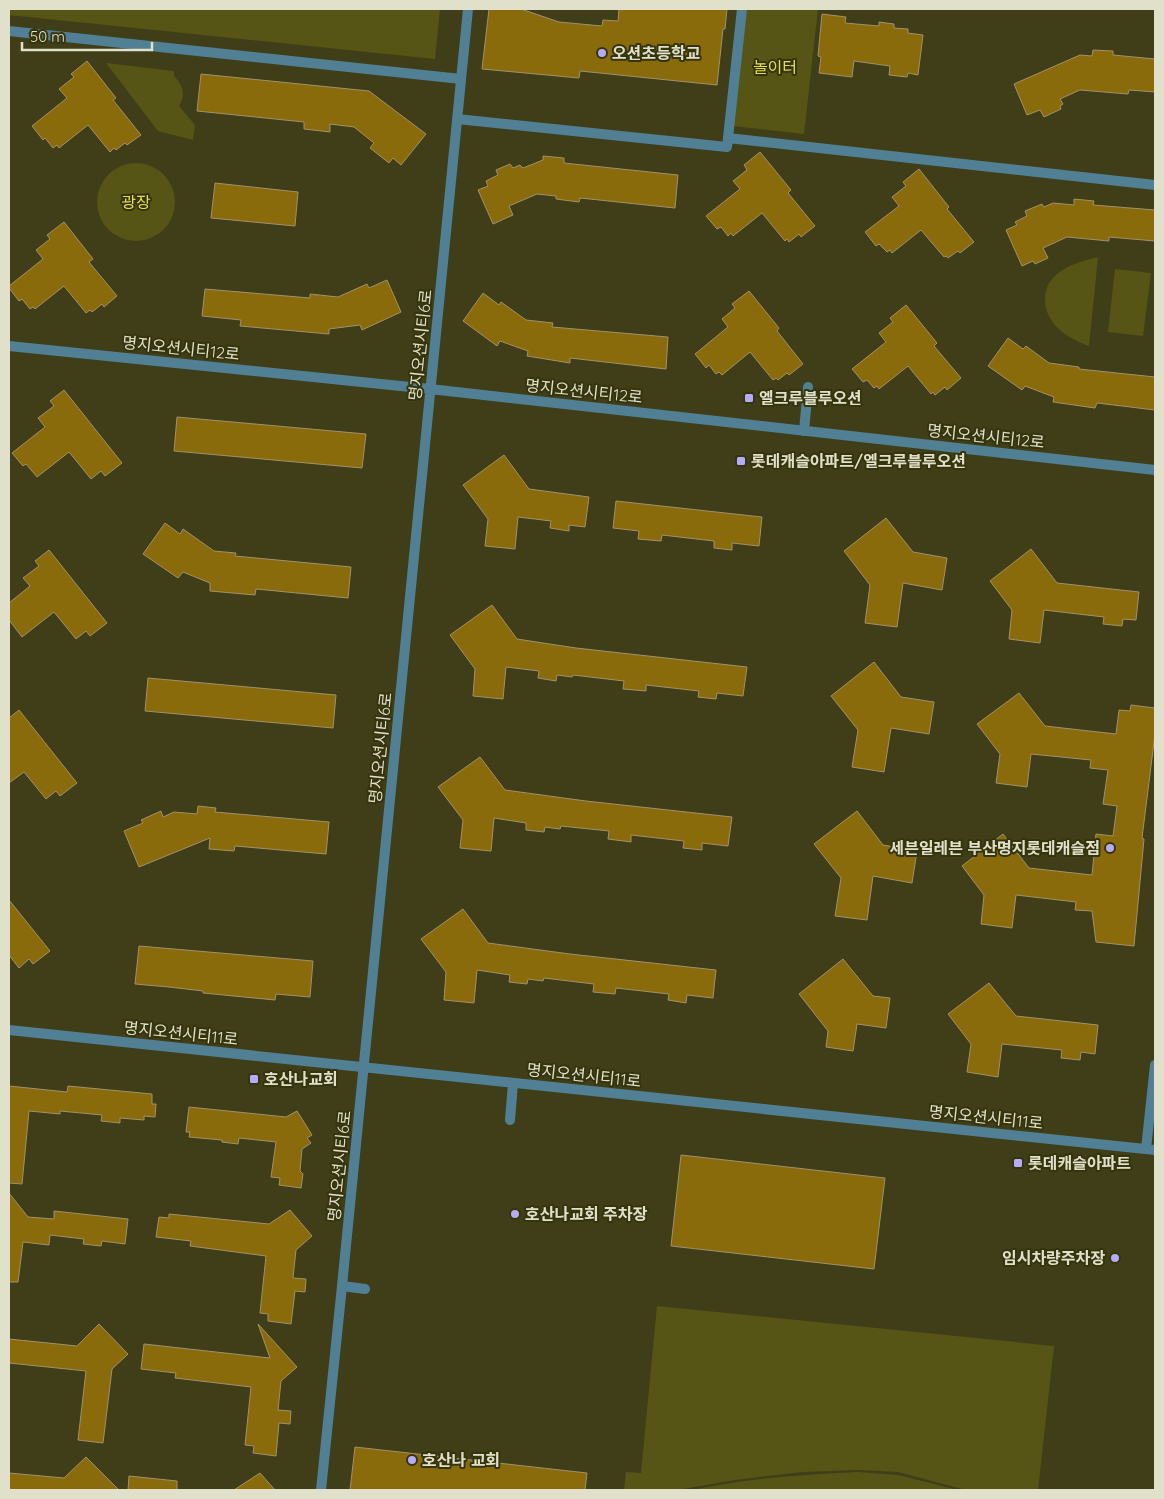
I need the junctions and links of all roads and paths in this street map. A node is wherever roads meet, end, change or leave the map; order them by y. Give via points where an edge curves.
1 (468, 9) edge
2 (742, 9) edge
3 (9, 31) edge
4 (461, 79) junction
5 (457, 118) junction
6 (728, 138) junction
7 (1155, 185) edge
8 (9, 346) edge
9 (808, 387) dead end
10 (430, 389) junction
11 (804, 431) junction
12 (1155, 470) edge
13 (9, 1030) edge
14 (1155, 1065) edge
15 (364, 1068) junction
16 (513, 1083) junction
17 (510, 1120) dead end
18 (1151, 1149) edge
19 (342, 1286) junction
20 (365, 1289) dead end
21 (321, 1490) edge

1 - 4 street, 명지오션시티6로
2 - 6 street
3 - 4 street
4 - 5 street, 명지오션시티6로
5 - 6 street via 727,147
5 - 10 street, 명지오션시티6로
6 - 7 street
8 - 10 street, 명지오션시티12로
9 - 11 street
10 - 11 street, 명지오션시티12로
10 - 15 street, 명지오션시티6로
11 - 12 street, 명지오션시티12로
13 - 15 street, 명지오션시티11로
14 - 18 street
15 - 16 street, 명지오션시티11로
15 - 19 street, 명지오션시티6로
16 - 17 street
16 - 18 street, 명지오션시티11로
19 - 20 street
19 - 21 street, 명지오션시티6로

